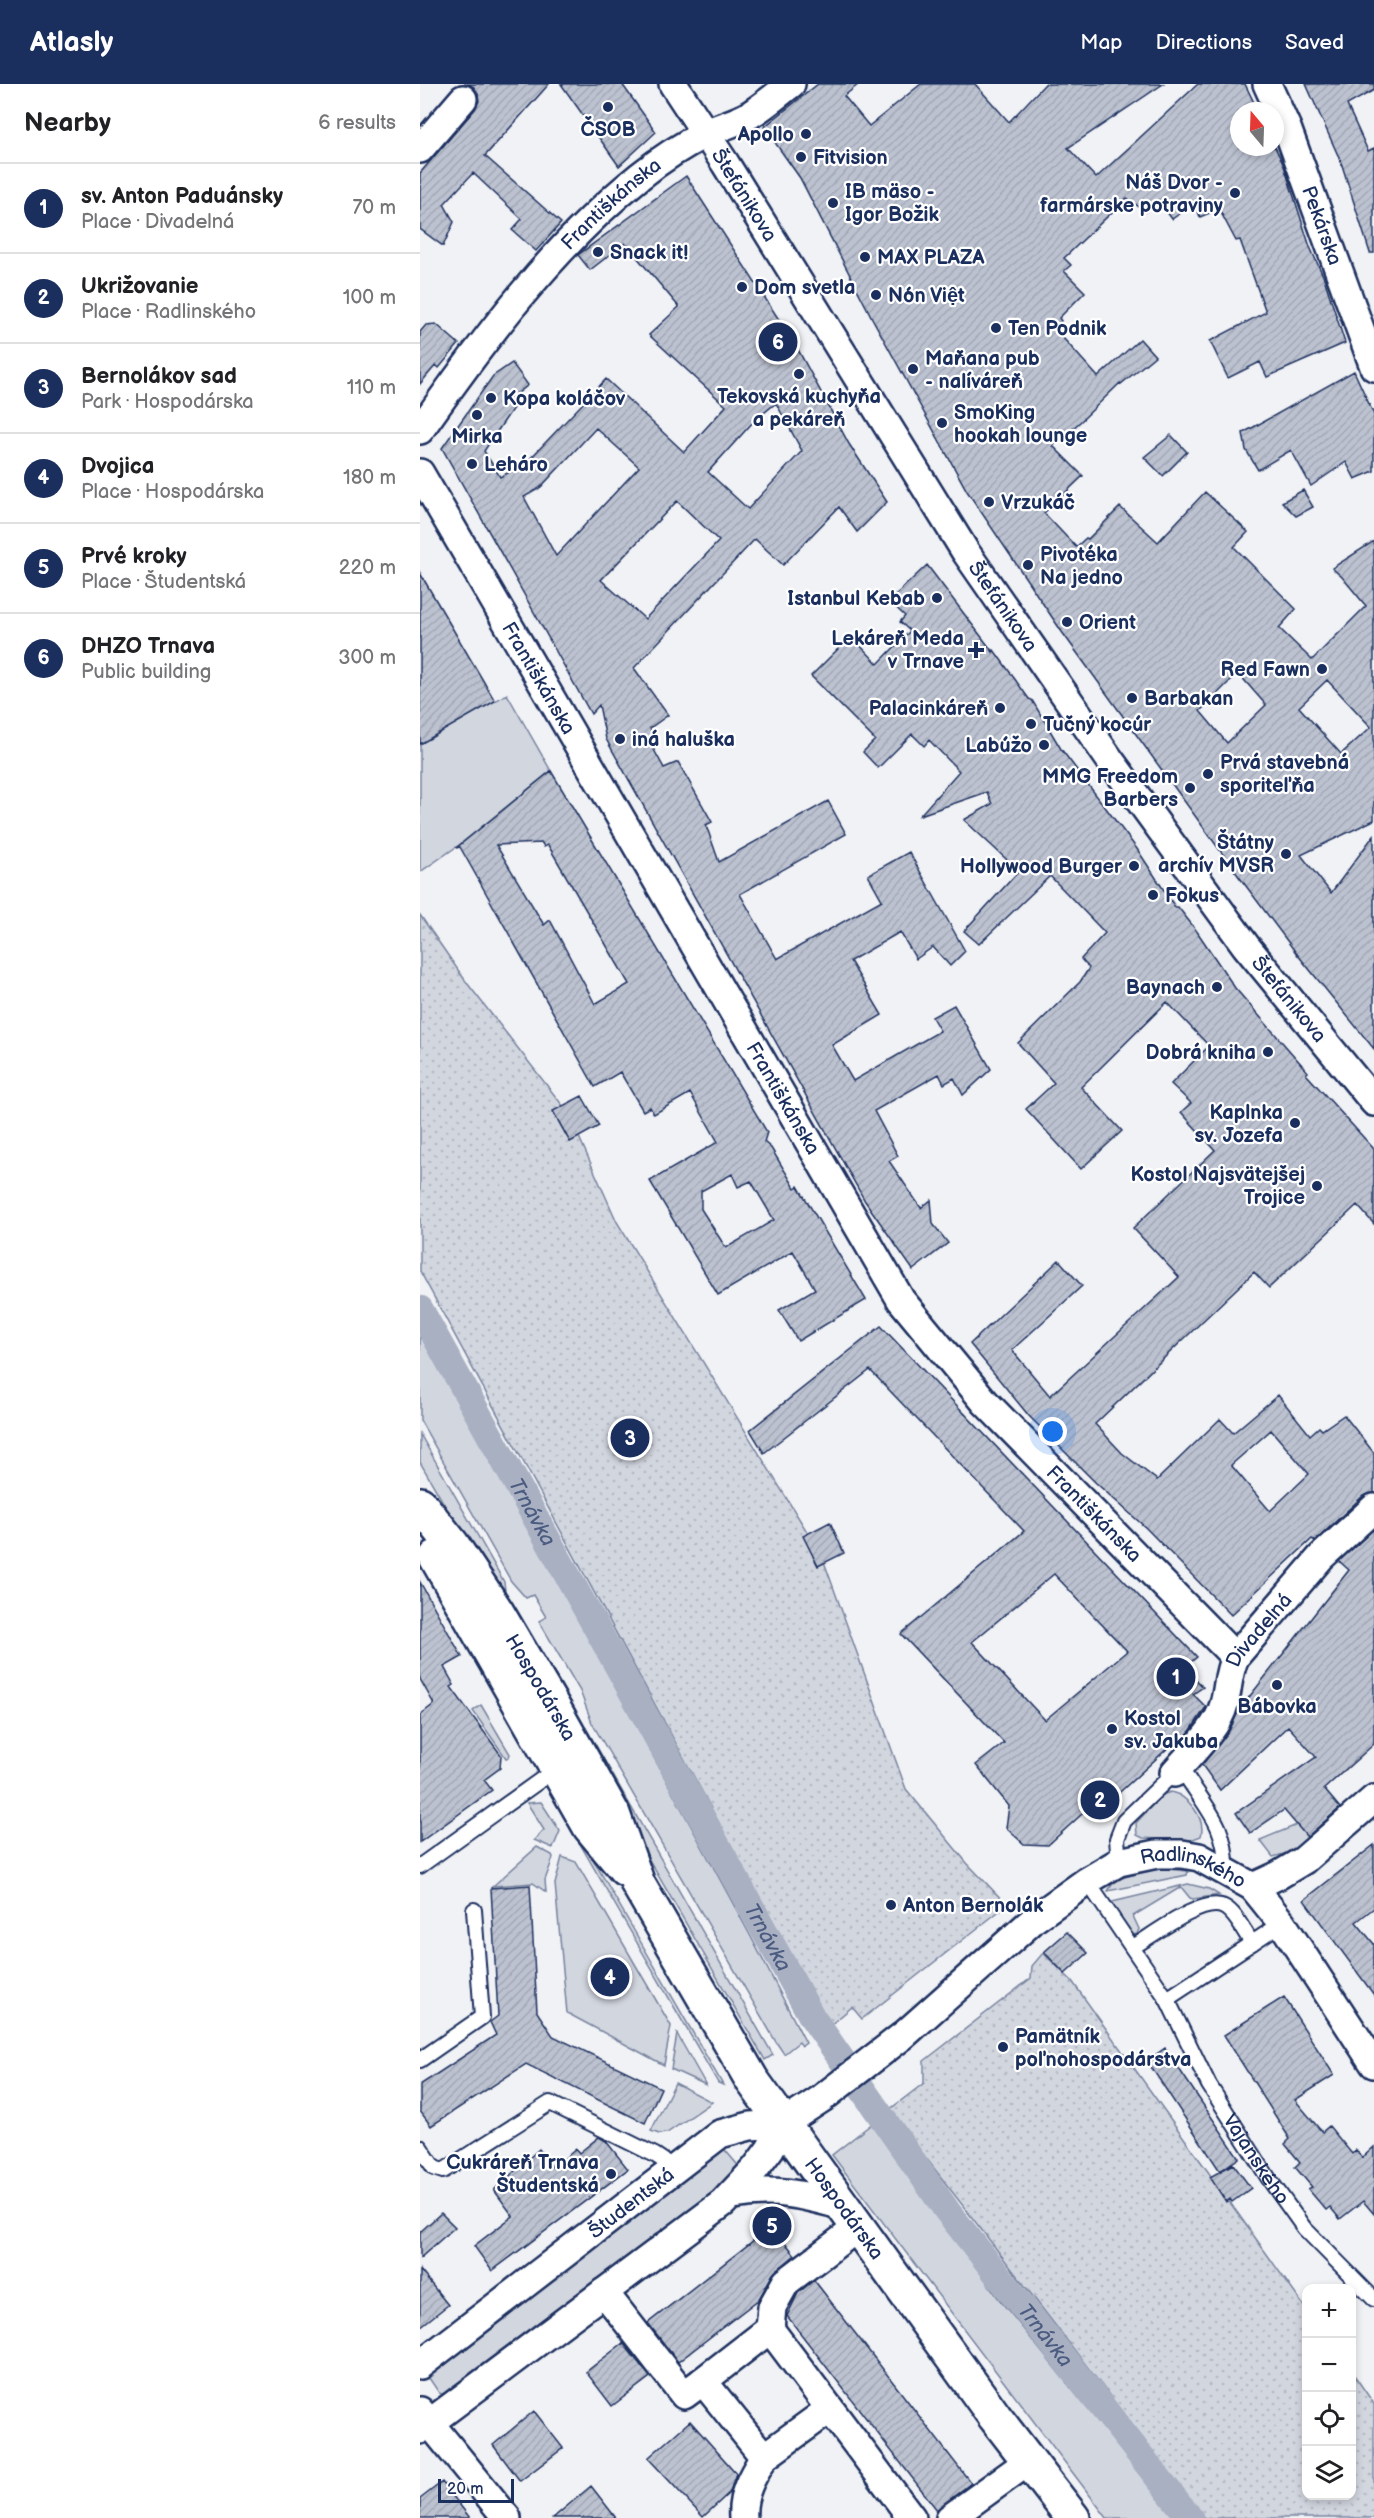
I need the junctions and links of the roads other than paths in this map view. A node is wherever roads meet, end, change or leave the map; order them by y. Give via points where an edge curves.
1 (673, 84) edge
2 (791, 84) edge
3 (1267, 84) edge
4 (447, 105) dead end
5 (705, 134) junction
6 (420, 149) edge
7 (1374, 367) edge
8 (420, 430) edge
9 (420, 473) edge
10 (1374, 1102) edge
11 (420, 1504) edge
12 (1374, 1508) edge
13 (420, 1512) edge
14 (1235, 1657) junction
15 (556, 1769) junction
16 (1174, 1773) junction
17 (1374, 1799) edge
18 (1119, 1862) junction
19 (420, 1866) edge
20 (1226, 1870) junction
21 (1087, 1881) junction
22 (638, 1884) junction
23 (1253, 1887) junction
24 (474, 1910) dead end
25 (1282, 1923) junction
26 (1252, 1943) junction
27 (1133, 1947) junction
28 (1167, 1999) junction
29 (420, 2060) edge
30 (1374, 2064) edge
31 (783, 2124) junction
32 (420, 2147) edge
33 (671, 2170) junction
34 (733, 2195) junction
35 (848, 2216) junction
36 (604, 2292) junction
37 (1374, 2299) edge
38 (770, 2329) junction
39 (420, 2365) edge
40 (703, 2381) junction
41 (830, 2409) junction
42 (423, 2422) edge
43 (764, 2457) junction
44 (1029, 2462) junction
45 (507, 2518) edge
46 (743, 2518) edge
47 (912, 2518) edge
48 (950, 2518) edge
49 (1073, 2518) edge

1 - 5 street, Štefánikova
2 - 5 street, Františkánska via 750,115
3 - 7 street, Pekárska via 1287,128
4 - 6 street
5 - 8 street, Františkánska via 641,175 561,250 472,357
5 - 10 street, Štefánikova via 971,561 1246,946
9 - 14 street, Františkánska via 901,1300 985,1402
11 - 22 street, Hospodárska via 497,1611 557,1714 613,1814
12 - 14 street, Divadelná via 1321,1557
13 - 15 street, Hospodárska via 435,1555
14 - 16 street, Divadelná via 1228,1674 1224,1706 1205,1737
15 - 19 lane
15 - 22 street, Hospodárska via 590,1827
16 - 18 lane via 1124,1821 1117,1839
16 - 20 lane via 1188,1779 1221,1829
17 - 23 street, Radlinského via 1304,1860
18 - 20 street, Radlinského via 1157,1854 1182,1854
18 - 21 street, Radlinského
20 - 23 street, Radlinského
21 - 27 lane, Vajanského
21 - 31 street, Radlinského via 1032,1921 874,2058
22 - 31 street, Hospodárska via 736,2055
23 - 25 street
24 - 29 lane via 482,2017
25 - 26 lane
25 - 30 street
26 - 27 lane via 1233,1915 1223,1906 1211,1905 1198,1908
26 - 28 lane
27 - 28 lane, Vajanského
28 - 37 lane, Vajanského via 1209,2085 1269,2179 1304,2228
31 - 33 street, Študentská via 750,2126 720,2134
31 - 34 street via 770,2149
31 - 35 street, Hospodárska
32 - 33 lane via 434,2168 443,2171 550,2103 655,2155
33 - 39 street, Študentská
34 - 35 street via 772,2190 806,2195
34 - 36 street
35 - 38 street via 786,2282 772,2307
35 - 44 street, Hospodárska
36 - 40 street via 684,2395
36 - 42 street
38 - 40 street
38 - 41 street
40 - 43 street
41 - 43 street
41 - 47 street
42 - 45 street
43 - 46 street via 748,2484
44 - 48 street
44 - 49 street, Hospodárska

